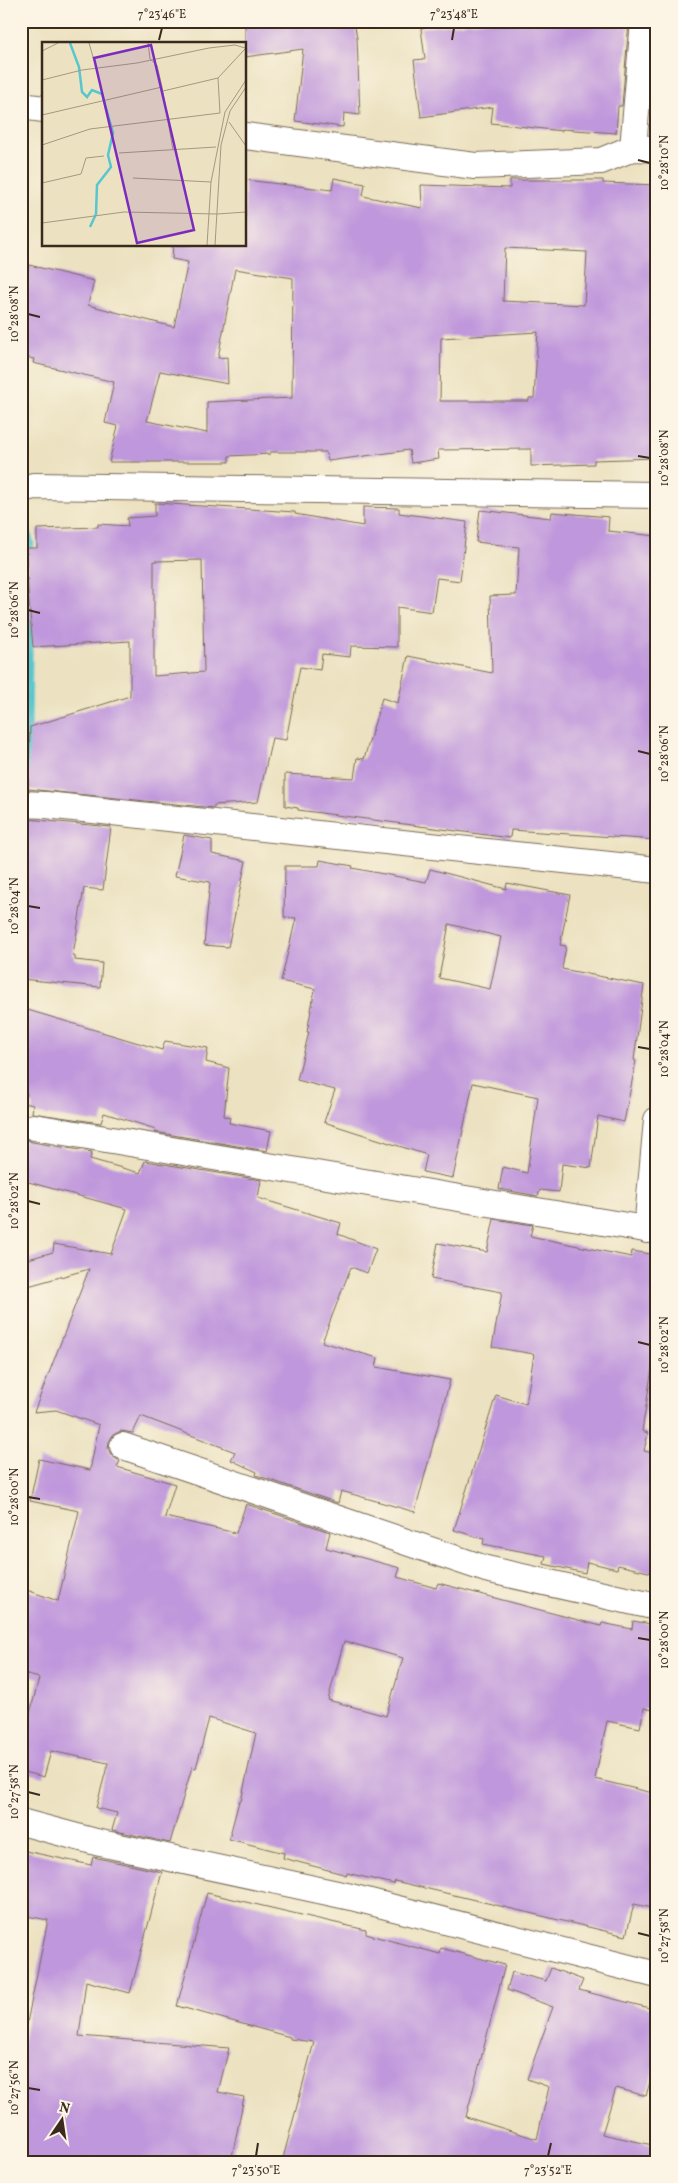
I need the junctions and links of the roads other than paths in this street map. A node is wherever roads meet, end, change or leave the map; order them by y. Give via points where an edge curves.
1 (644, 21) edge
2 (21, 106) edge
3 (42, 109) edge
4 (246, 136) edge
5 (645, 149) edge
6 (657, 169) edge
7 (28, 487) edge
8 (657, 495) edge
9 (34, 805) edge
10 (657, 870) edge
11 (657, 1120) edge
12 (34, 1127) dead end
13 (652, 1230) edge
14 (123, 1446) dead end
15 (657, 1607) edge
16 (21, 1822) edge
17 (657, 1975) edge

1 - 5 street
2 - 3 street
4 - 5 street via 475,166 601,161
5 - 6 street
7 - 8 street
9 - 10 street
11 - 13 street
12 - 13 street
14 - 15 street via 486,1569
16 - 17 street via 96,1842 351,1897

